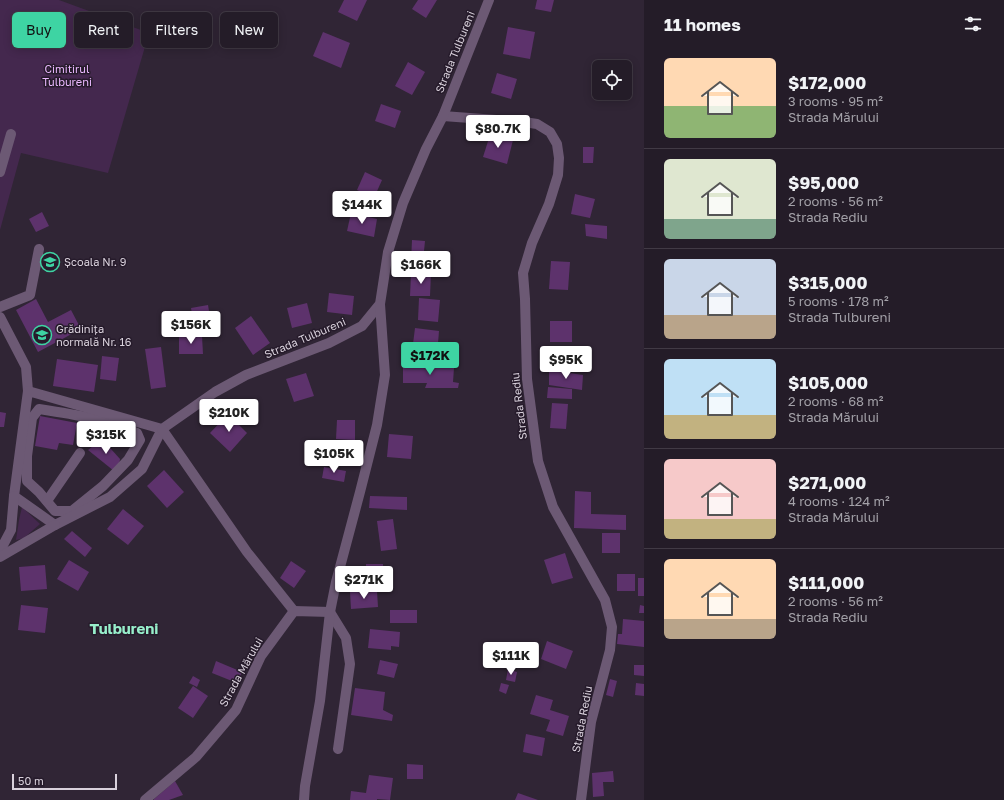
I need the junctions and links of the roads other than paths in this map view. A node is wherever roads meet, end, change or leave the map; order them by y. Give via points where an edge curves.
1 (489, 0) edge
2 (443, 116) junction
3 (10, 134) dead end
4 (0, 172) edge
5 (39, 249) dead end
6 (34, 298) dead end
7 (380, 304) junction
8 (0, 307) edge
9 (0, 313) edge
10 (0, 317) edge
11 (28, 391) junction
12 (162, 429) junction
13 (80, 452) dead end
14 (14, 496) junction
15 (47, 501) junction
16 (55, 526) junction
17 (0, 551) edge
18 (0, 557) edge
19 (294, 611) junction
20 (330, 612) junction
21 (338, 750) dead end
22 (145, 800) edge
23 (304, 800) edge
24 (581, 800) edge

1 - 2 street, Strada Tulbureni
2 - 7 street, Strada Tulbureni via 403,202 388,252
2 - 24 street, Strada Rediu via 537,124 550,132 557,144 558,175 523,273 527,379 538,461 553,506 605,600 612,627 610,650 591,722
3 - 4 street
5 - 8 street via 30,295
6 - 9 street
7 - 12 street, Strada Tulbureni via 362,326 330,343 246,375
7 - 20 street via 384,375 380,404
10 - 11 street via 26,367
11 - 12 street
11 - 14 street
12 - 16 street, Strada Tulbureni via 142,469 110,497
12 - 19 street via 247,552
13 - 15 street
14 - 16 street
14 - 17 street via 11,530
15 - 15 street via 55,511 72,511 103,486 128,460 140,440 138,433 123,426 85,416 39,409 32,418 27,481
16 - 18 street, Strada Tulbureni
19 - 20 street
19 - 22 street, Strada Mărului via 261,656 236,710 196,757
20 - 21 street via 346,638 350,664
20 - 23 street via 320,701

